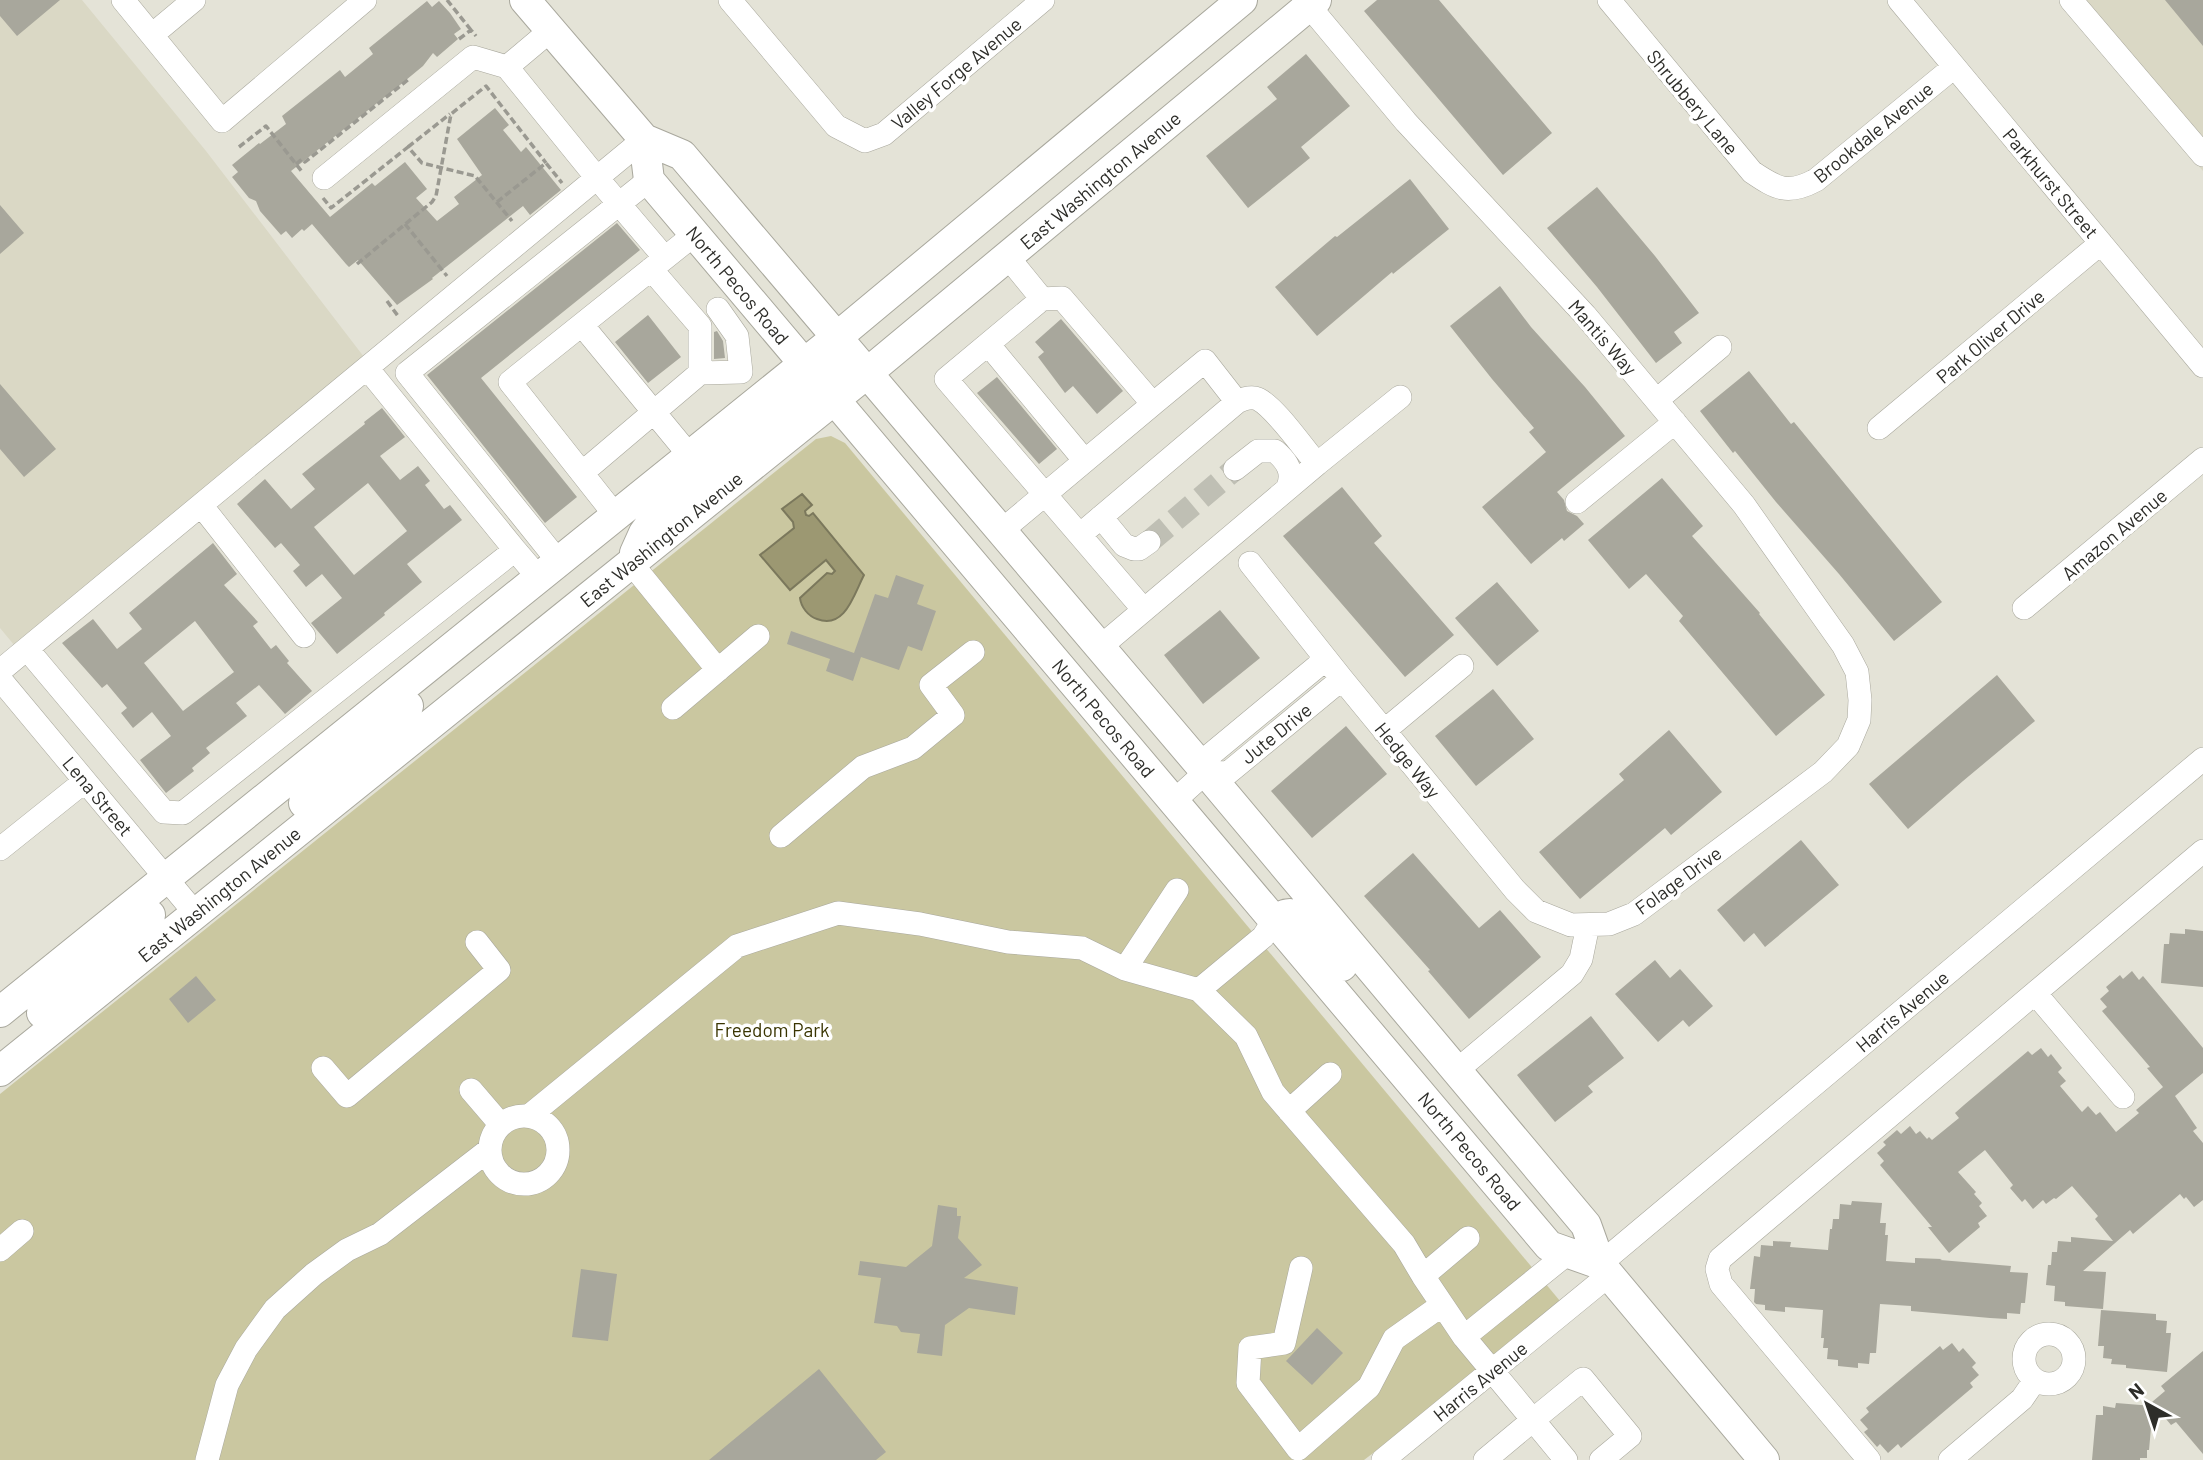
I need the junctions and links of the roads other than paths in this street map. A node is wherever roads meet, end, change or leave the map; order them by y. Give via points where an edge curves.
1 (123, 0) edge
2 (194, 0) edge
3 (365, 0) edge
4 (525, 0) edge
5 (730, 0) edge
6 (1043, 0) edge
7 (1242, 0) edge
8 (1609, 0) edge
9 (1899, 0) edge
10 (2071, 0) edge
11 (1310, 2) edge
12 (551, 30) junction
13 (152, 35) junction
14 (507, 67) junction
15 (1954, 67) junction
16 (644, 139) junction
17 (2203, 155) edge
18 (597, 178) junction
19 (649, 180) junction
20 (315, 181) road end
21 (1787, 189) joint
22 (619, 203) junction
23 (695, 234) junction
24 (2101, 243) junction
25 (1007, 256) junction
26 (658, 263) junction
27 (741, 289) junction
28 (1042, 299) junction
29 (718, 309) junction
30 (582, 325) junction
31 (700, 326) junction
32 (988, 344) junction
33 (1720, 347) dead end
34 (850, 355) junction
35 (2203, 366) edge
36 (367, 368) junction
37 (700, 373) junction
38 (819, 381) junction
39 (1400, 397) dead end
40 (1657, 400) junction
41 (1237, 401) junction
42 (1153, 404) junction
43 (654, 412) junction
44 (1675, 422) junction
45 (1879, 428) dead end
46 (690, 456) junction
47 (2203, 459) edge
48 (1085, 461) junction
49 (1317, 464) junction
50 (1235, 470) tunnel mouth
51 (582, 473) junction
52 (1287, 489) junction
53 (1045, 494) junction
54 (1577, 502) dead end
55 (201, 505) junction
56 (615, 515) junction
57 (1101, 517) junction
58 (1000, 532) junction
59 (1080, 534) junction
60 (1149, 542) dead end
61 (515, 550) junction
62 (631, 563) junction
63 (1250, 563) dead end
64 (548, 569) junction
65 (2024, 608) dead end
66 (1144, 610) junction
67 (469, 633) junction
68 (304, 636) dead end
69 (758, 636) dead end
70 (1099, 648) junction
71 (27, 649) junction
72 (973, 652) dead end
73 (1326, 659) junction
74 (1462, 666) dead end
75 (718, 670) junction
76 (0, 671) edge
77 (1342, 679) junction
78 (0, 680) edge
79 (1860, 700) joint
80 (673, 708) dead end
81 (1384, 731) junction
82 (2203, 758) edge
83 (1206, 772) junction
84 (85, 781) junction
85 (1174, 801) junction
86 (781, 836) dead end
87 (0, 849) edge
88 (273, 851) junction
89 (2203, 851) edge
90 (1177, 890) dead end
91 (179, 894) junction
92 (1274, 920) junction
93 (1588, 925) junction
94 (477, 943) dead end
95 (1125, 969) junction
96 (1199, 990) junction
97 (2035, 993) junction
98 (0, 1012) edge
99 (0, 1061) edge
100 (323, 1068) dead end
101 (0, 1071) edge
102 (1456, 1071) junction
103 (1330, 1074) dead end
104 (471, 1090) dead end
105 (2123, 1097) dead end
106 (1289, 1111) junction
107 (529, 1116) junction
108 (501, 1125) junction
109 (490, 1149) junction
110 (22, 1231) dead end
111 (1468, 1238) dead end
112 (0, 1250) edge
113 (1568, 1253) junction
114 (1301, 1268) dead end
115 (1605, 1269) junction
116 (1423, 1276) junction
117 (1442, 1305) junction
118 (1464, 1337) junction
119 (1492, 1371) junction
120 (2035, 1380) dead end
121 (1533, 1420) junction
122 (1292, 1455) edge
123 (1555, 1456) edge
124 (207, 1460) edge
125 (1383, 1460) edge
126 (1485, 1460) edge
127 (1601, 1460) edge
128 (1764, 1460) edge
129 (1869, 1460) edge
130 (1950, 1460) edge

1 - 13 street
2 - 13 street
3 - 13 street via 222,121
4 - 12 main road
5 - 6 street, Valley Forge Avenue via 836,126 865,141 884,134
7 - 34 main road, East Washington Avenue
8 - 21 street, Shrubbery Lane via 1752,172 1774,187
9 - 15 street, Parkhurst Street
10 - 17 street
11 - 25 main road, East Washington Avenue
11 - 40 street, Mantis Way via 1406,122 1585,315
12 - 14 street
12 - 16 main road
14 - 18 street
14 - 20 street via 473,57
15 - 21 street, Brookdale Avenue via 1816,180
15 - 24 street, Parkhurst Street
16 - 18 street
16 - 19 main road
16 - 34 main road via 682,155
18 - 22 street
18 - 36 street via 404,319
19 - 22 street
19 - 23 main road, North Pecos Road
22 - 26 street
22 - 64 street via 407,373
23 - 26 street
23 - 27 main road, North Pecos Road
24 - 35 street, Parkhurst Street
24 - 45 street, Park Oliver Drive
25 - 28 street
25 - 34 main road, East Washington Avenue
26 - 30 street
26 - 31 street
27 - 29 street
27 - 38 main road, North Pecos Road
28 - 32 street
28 - 42 street via 1062,298
29 - 31 street
29 - 37 street via 737,335 741,372
30 - 43 street
30 - 51 street via 510,382
31 - 37 street
32 - 48 street
32 - 53 street via 946,379
33 - 40 street
34 - 38 main road, East Washington Avenue
34 - 38 main road, East Washington Avenue
34 - 58 main road
36 - 55 street
36 - 61 street
37 - 43 street
38 - 46 main road, East Washington Avenue
38 - 62 main road via 668,500 644,533
38 - 85 main road, North Pecos Road
39 - 49 street
40 - 44 street, Mantis Way
41 - 42 street via 1205,361
41 - 49 street via 1258,399
41 - 57 street
42 - 48 street
43 - 46 street
43 - 51 street
44 - 54 street
44 - 79 street, Mantis Way via 1744,505 1843,645 1857,672
46 - 56 main road, East Washington Avenue
47 - 65 street, Amazon Avenue
48 - 53 street
49 - 52 street
50 - 52 street via 1258,451 1275,451 1291,472
51 - 56 street
52 - 66 street
53 - 58 street
53 - 59 street
55 - 68 street
55 - 71 street
56 - 64 main road, East Washington Avenue
57 - 59 street
57 - 60 street via 1128,547 1139,549
58 - 70 main road
59 - 66 street
61 - 64 street
61 - 71 street via 183,813 164,812
62 - 75 street
62 - 88 main road, East Washington Avenue
63 - 73 street, Hedge Way
64 - 67 main road, East Washington Avenue
66 - 70 street
67 - 88 main road via 423,691 278,829
67 - 91 main road, East Washington Avenue
69 - 75 street
70 - 83 main road
71 - 76 street
72 - 86 street via 931,685 953,715 913,748 863,767
73 - 77 street, Hedge Way
73 - 83 street, Jute Drive via 1210,755
74 - 81 street
75 - 80 street
77 - 81 street, Hedge Way
77 - 83 street, Jute Drive via 1228,773
78 - 84 street, Lena Street
79 - 93 street, Folage Drive via 1859,720 1848,746 1823,772 1634,914 1609,924
81 - 93 street, Hedge Way via 1536,911 1571,925
82 - 115 street, Harris Avenue
83 - 85 street, Jute Drive
83 - 102 main road
84 - 87 street
84 - 91 street, Lena Street
85 - 92 main road, North Pecos Road
88 - 91 main road, East Washington Avenue
89 - 97 street
90 - 95 street
91 - 98 main road, East Washington Avenue
91 - 99 main road via 141,922 38,1017
91 - 101 main road, East Washington Avenue
92 - 96 street via 1262,937
92 - 102 main road via 1290,914 1302,920 1389,1021
92 - 113 main road, North Pecos Road via 1549,1245
93 - 102 street via 1581,959 1572,974
94 - 100 street via 499,970 347,1096
95 - 96 street
95 - 107 street via 1082,948 1008,942 838,913 737,946
96 - 106 street via 1246,1036 1273,1092
97 - 105 street
97 - 129 street via 1720,1259 1721,1284
102 - 115 main road via 1586,1225
103 - 106 street
104 - 108 street
106 - 116 street via 1404,1244
107 - 108 street
107 - 109 street via 549,1126 555,1135 558,1157 547,1176 537,1182 515,1183 497,1170
108 - 109 street
109 - 124 street via 380,1234 325,1266 275,1309 227,1385
110 - 112 street
111 - 116 street
113 - 115 main road, North Pecos Road
113 - 118 street
114 - 122 street via 1284,1343 1250,1348 1248,1383
115 - 119 street, Harris Avenue
115 - 128 main road
116 - 117 street
117 - 118 street
117 - 122 street via 1394,1339 1369,1387
118 - 119 street
119 - 121 street
119 - 125 street, Harris Avenue
120 - 130 street via 2022,1399
121 - 123 street
121 - 126 street
121 - 127 street via 1583,1379 1630,1436

